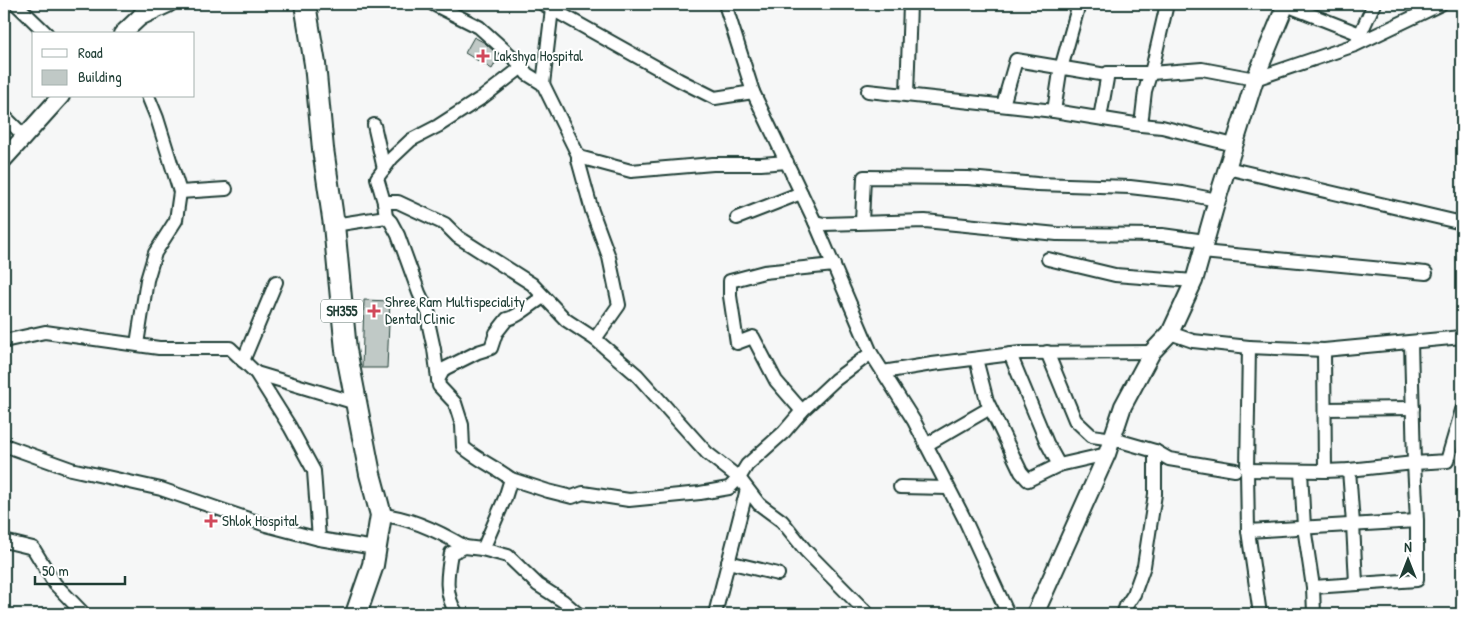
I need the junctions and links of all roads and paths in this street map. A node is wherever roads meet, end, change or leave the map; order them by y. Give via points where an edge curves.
1 (16, 4) edge
2 (168, 4) edge
3 (305, 4) edge
4 (433, 4) edge
5 (910, 4) edge
6 (1079, 4) edge
7 (1167, 4) edge
8 (1286, 4) edge
9 (1374, 4) edge
10 (1441, 4) edge
11 (547, 6) edge
12 (724, 6) edge
13 (145, 10) edge
14 (45, 32) edge
15 (124, 32) edge
16 (1357, 40) junction
17 (522, 67) junction
18 (1061, 68) junction
19 (1151, 73) junction
20 (1108, 74) junction
21 (1256, 79) junction
22 (543, 84) junction
23 (868, 91) dead end
24 (753, 92) junction
25 (908, 95) junction
26 (59, 98) edge
27 (149, 98) edge
28 (1003, 104) junction
29 (1054, 110) junction
30 (4, 116) edge
31 (1100, 118) junction
32 (374, 125) dead end
33 (1141, 125) junction
34 (24, 136) junction
35 (1234, 145) junction
36 (578, 156) junction
37 (4, 159) edge
38 (786, 162) junction
39 (1227, 168) junction
40 (384, 169) junction
41 (226, 189) dead end
42 (180, 192) junction
43 (802, 193) junction
44 (1217, 200) junction
45 (384, 202) junction
46 (386, 217) junction
47 (737, 218) dead end
48 (816, 222) junction
49 (862, 222) junction
50 (1462, 223) edge
51 (334, 225) junction
52 (1203, 246) junction
53 (1048, 260) dead end
54 (834, 265) junction
55 (1426, 273) dead end
56 (1194, 281) junction
57 (276, 282) dead end
58 (544, 296) junction
59 (1170, 333) junction
60 (1462, 337) edge
61 (595, 339) junction
62 (4, 341) edge
63 (1411, 342) junction
64 (137, 344) junction
65 (1250, 347) junction
66 (1324, 350) junction
67 (871, 352) junction
68 (1047, 352) junction
69 (1152, 352) junction
70 (1010, 354) junction
71 (976, 359) junction
72 (243, 360) junction
73 (883, 372) junction
74 (256, 374) junction
75 (438, 380) junction
76 (356, 403) junction
77 (990, 408) junction
78 (1412, 408) junction
79 (1325, 409) junction
80 (1462, 410) edge
81 (802, 411) junction
82 (4, 445) edge
83 (926, 445) junction
84 (1110, 447) junction
85 (1155, 451) junction
86 (1414, 463) junction
87 (1059, 465) junction
88 (1241, 470) junction
89 (1349, 470) junction
90 (1302, 471) junction
91 (1325, 471) junction
92 (739, 478) junction
93 (511, 479) junction
94 (900, 487) dead end
95 (747, 488) junction
96 (948, 488) junction
97 (381, 515) junction
98 (1417, 521) junction
99 (1354, 524) junction
100 (1304, 527) junction
101 (1248, 531) junction
102 (319, 539) junction
103 (4, 542) edge
104 (464, 546) junction
105 (375, 548) junction
106 (482, 548) junction
107 (728, 562) junction
108 (778, 574) dead end
109 (1356, 583) junction
110 (1312, 587) junction
111 (84, 614) edge
112 (356, 614) edge
113 (457, 614) edge
114 (578, 614) edge
115 (715, 614) edge
116 (868, 614) edge
117 (1008, 614) edge
118 (1035, 614) edge
119 (1123, 614) edge
120 (1262, 614) edge
121 (1314, 614) edge

1 - 14 street
2 - 13 street
3 - 51 main road, SH355
4 - 17 street via 478,27
5 - 25 street
6 - 18 street
7 - 19 street
8 - 16 street
8 - 21 street
9 - 16 street
10 - 16 street
11 - 22 street
11 - 24 street via 715,98
12 - 24 street
13 - 15 street
16 - 21 street
17 - 22 street
17 - 40 street via 483,97 411,140
18 - 20 street
18 - 28 street via 1016,60
18 - 29 street
19 - 20 street
19 - 21 street via 1202,69
19 - 33 street
20 - 31 street
21 - 35 street
22 - 36 street
23 - 25 street
24 - 38 street
25 - 28 street
26 - 34 street
27 - 42 street
28 - 29 street
29 - 31 street
30 - 34 street
31 - 33 street
32 - 40 street
33 - 35 street
34 - 37 street
35 - 39 street
36 - 38 street via 631,171
36 - 61 street via 592,211 609,257 619,305
38 - 43 street
39 - 44 street
39 - 50 street
40 - 45 street via 377,178
41 - 42 street
42 - 64 street via 176,220 155,253 147,280
43 - 47 street
43 - 48 street
44 - 49 street via 1130,188 968,178 864,176
44 - 52 street
45 - 46 street
45 - 58 street via 398,202 446,224 458,237 532,284
46 - 51 street
46 - 75 street via 398,235 429,314
48 - 49 street
48 - 54 street
49 - 52 street via 924,221 1057,234 1162,235
51 - 76 main road, SH355 via 346,350
52 - 55 street
52 - 56 street
53 - 56 street via 1115,275
54 - 67 street
54 - 81 street via 764,272 730,281 737,343 753,337 776,382
56 - 59 street
57 - 72 street
58 - 61 street via 566,320
58 - 75 street via 515,318 507,319 496,333 491,348 444,368
59 - 65 street via 1193,341
59 - 69 street
60 - 63 street
61 - 92 street via 637,376 707,453
62 - 64 street via 45,332
63 - 66 street
63 - 78 street
64 - 72 street via 159,348 230,348
65 - 66 street
65 - 88 street
66 - 79 street
67 - 73 street
67 - 81 street
68 - 69 street
68 - 70 street
68 - 84 street via 1075,420
69 - 84 street via 1124,406
70 - 71 street
70 - 87 street
71 - 73 street
71 - 77 street
72 - 74 street
73 - 83 street
74 - 76 street
74 - 102 street via 314,471
75 - 93 street via 455,403 462,425 463,447
76 - 97 main road, SH355
77 - 83 street
77 - 87 street via 1028,480
78 - 79 street
78 - 86 street
79 - 91 street
80 - 86 street via 1447,461
81 - 92 street via 747,465
82 - 102 street via 71,469 161,489 266,525
83 - 96 street
84 - 85 street
84 - 87 street
84 - 118 street
85 - 88 street via 1168,459
85 - 119 street via 1155,494 1144,566
86 - 89 street
86 - 98 street
88 - 90 street
88 - 101 street
89 - 91 street
89 - 99 street
90 - 91 street
90 - 100 street
92 - 93 street via 728,488 700,494 628,500 583,494 572,497
92 - 95 street
93 - 106 street
94 - 96 street
95 - 107 street
95 - 116 street
96 - 117 street
97 - 104 street via 397,516
97 - 105 main road, SH355
98 - 99 street
98 - 109 street via 1417,580
99 - 100 street
99 - 109 street
100 - 101 street
100 - 110 street
101 - 120 street
102 - 105 street
103 - 111 street via 33,548 55,584
104 - 106 street
104 - 113 street via 451,554 447,573 447,588
105 - 112 main road, SH355
106 - 114 street via 508,556 538,585
107 - 108 street
107 - 115 street
109 - 110 street
110 - 121 street

